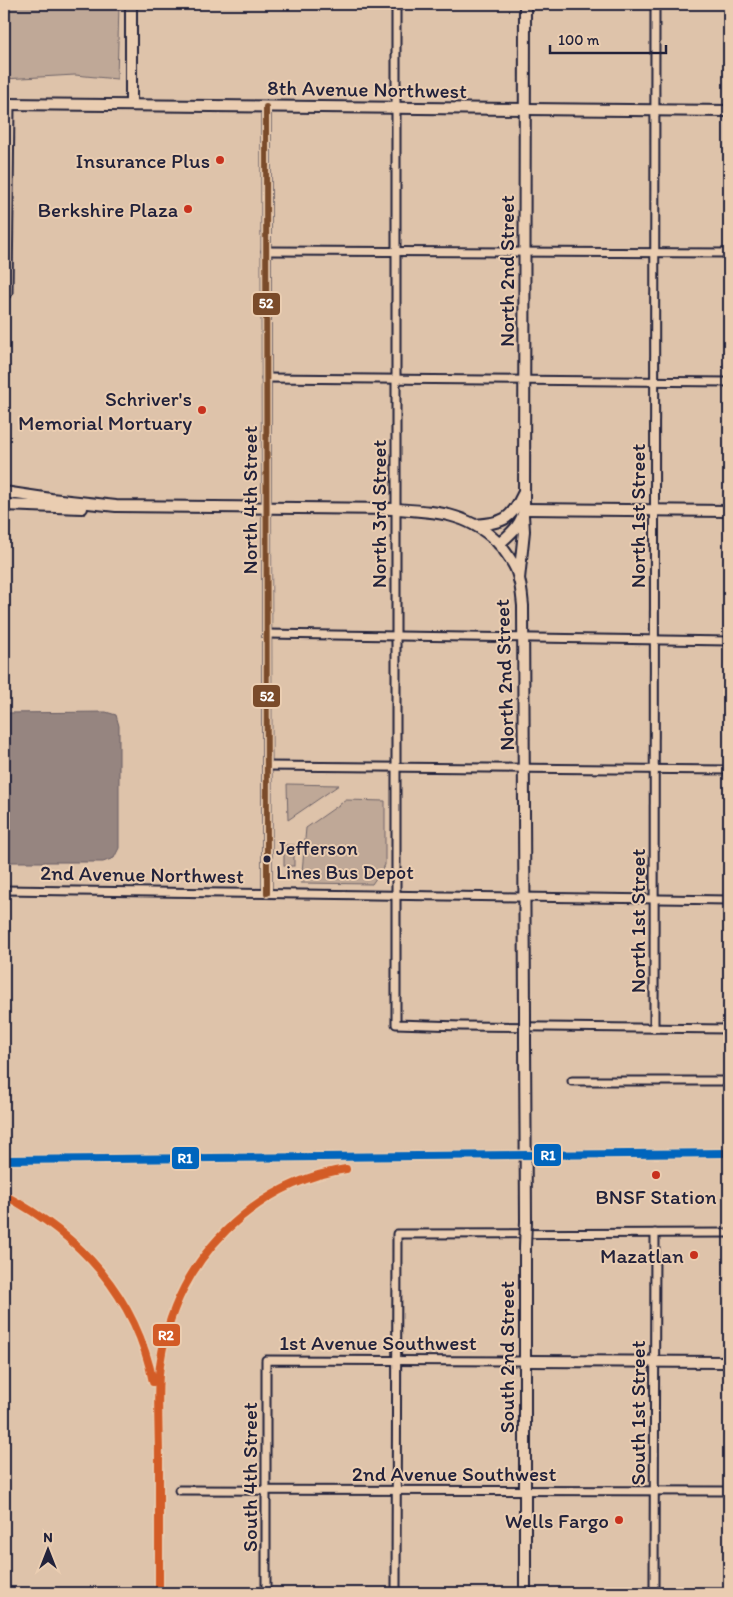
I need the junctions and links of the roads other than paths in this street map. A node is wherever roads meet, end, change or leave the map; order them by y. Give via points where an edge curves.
1 (131, 4) edge
2 (396, 4) edge
3 (525, 4) edge
4 (655, 4) edge
5 (7, 104) edge
6 (131, 106) junction
7 (266, 107) junction
8 (396, 108) junction
9 (525, 109) junction
10 (656, 111) junction
11 (729, 111) edge
12 (266, 251) junction
13 (396, 251) junction
14 (525, 252) junction
15 (655, 253) junction
16 (729, 253) edge
17 (8, 292) dead end
18 (266, 378) junction
19 (396, 380) junction
20 (525, 381) junction
21 (655, 381) junction
22 (729, 382) edge
23 (525, 491) junction
24 (4, 492) edge
25 (4, 505) edge
26 (116, 506) junction
27 (266, 509) junction
28 (396, 509) junction
29 (550, 510) junction
30 (655, 511) junction
31 (524, 512) junction
32 (729, 512) edge
33 (475, 525) junction
34 (524, 532) junction
35 (499, 544) junction
36 (519, 579) junction
37 (267, 634) junction
38 (396, 636) junction
39 (525, 638) junction
40 (655, 639) junction
41 (729, 641) edge
42 (267, 766) junction
43 (396, 767) junction
44 (525, 768) junction
45 (654, 769) junction
46 (729, 770) edge
47 (4, 890) edge
48 (267, 892) junction
49 (396, 894) junction
50 (525, 896) junction
51 (654, 898) junction
52 (729, 900) edge
53 (654, 1028) junction
54 (729, 1029) edge
55 (572, 1081) dead end
56 (729, 1081) edge
57 (525, 1122) joint
58 (655, 1233) junction
59 (729, 1233) edge
60 (266, 1360) joint
61 (396, 1361) junction
62 (526, 1361) junction
63 (655, 1362) junction
64 (729, 1362) edge
65 (178, 1490) dead end
66 (267, 1490) junction
67 (396, 1490) junction
68 (525, 1490) junction
69 (654, 1491) junction
70 (729, 1491) edge
71 (266, 1593) edge
72 (396, 1593) edge
73 (525, 1593) edge
74 (654, 1593) edge

1 - 6 main road
2 - 8 street, North 3rd Street
3 - 9 main road, North 2nd Street
4 - 10 street, North 1st Street
5 - 6 main road, 8th Avenue Northwest
5 - 17 street
6 - 7 main road, 8th Avenue Northwest
7 - 8 main road, 8th Avenue Northwest
7 - 12 street, North 4th Street
8 - 9 main road, 8th Avenue Northwest
8 - 13 street, North 3rd Street
9 - 10 main road, 8th Avenue Northwest
9 - 14 main road, North 2nd Street
10 - 11 main road, 8th Avenue Northwest
10 - 15 street, North 1st Street
12 - 13 street
12 - 18 street, North 4th Street
13 - 14 street
13 - 19 street, North 3rd Street
14 - 15 street
14 - 20 main road, North 2nd Street
15 - 16 street
15 - 21 street, North 1st Street
18 - 19 street
18 - 27 street, North 4th Street
19 - 20 street
19 - 28 street, North 3rd Street
20 - 21 street
20 - 23 main road, North 2nd Street
21 - 22 street
21 - 30 street, North 1st Street
23 - 31 main road, North 2nd Street
23 - 33 main road via 506,519
24 - 26 main road
25 - 26 main road via 55,508
26 - 27 main road
27 - 28 main road
27 - 37 street, North 4th Street
28 - 33 main road via 445,514
28 - 38 street, North 3rd Street
29 - 30 main road
29 - 31 main road
29 - 34 main road via 532,515
30 - 32 main road
30 - 40 street, North 1st Street
31 - 34 main road, North 2nd Street
31 - 35 main road via 518,526
33 - 35 main road, North 2nd Street
34 - 36 main road, North 2nd Street
35 - 36 main road, North 2nd Street
36 - 39 main road, North 2nd Street
37 - 38 street
37 - 42 street, North 4th Street
38 - 39 street
38 - 43 street, North 3rd Street
39 - 40 street
39 - 44 main road, North 2nd Street
40 - 41 street
40 - 45 street, North 1st Street
42 - 43 street
42 - 48 street, North 4th Street
43 - 44 street
43 - 49 street, North 3rd Street
44 - 45 street
44 - 50 main road, North 2nd Street
45 - 46 street
45 - 51 street, North 1st Street
47 - 48 street, 2nd Avenue Northwest
48 - 49 street, 2nd Avenue Northwest
49 - 50 street, 2nd Avenue Northwest
49 - 53 street, North 3rd Street via 396,1024
50 - 51 street, 2nd Avenue Northwest
50 - 57 main road, North 2nd Street, bridge
51 - 52 street, 2nd Avenue Northwest
51 - 53 street, North 1st Street
53 - 54 street
55 - 56 street
57 - 62 main road, South 2nd Street, bridge
58 - 59 street
58 - 61 street via 397,1234
58 - 63 street, South 1st Street
60 - 61 street, 1st Avenue Southwest
60 - 66 street, South 4th Street
61 - 62 street, 1st Avenue Southwest
61 - 67 street
62 - 63 main road, 1st Avenue Southwest
62 - 68 main road, South 2nd Street
63 - 64 main road, 1st Avenue Southwest
63 - 69 street, South 1st Street
65 - 66 street, 2nd Avenue Southwest
66 - 67 street, 2nd Avenue Southwest
66 - 71 street, South 4th Street
67 - 68 street, 2nd Avenue Southwest
67 - 72 street
68 - 69 street, 2nd Avenue Southwest
68 - 73 main road, South 2nd Street
69 - 70 street, 2nd Avenue Southwest
69 - 74 street, South 1st Street

